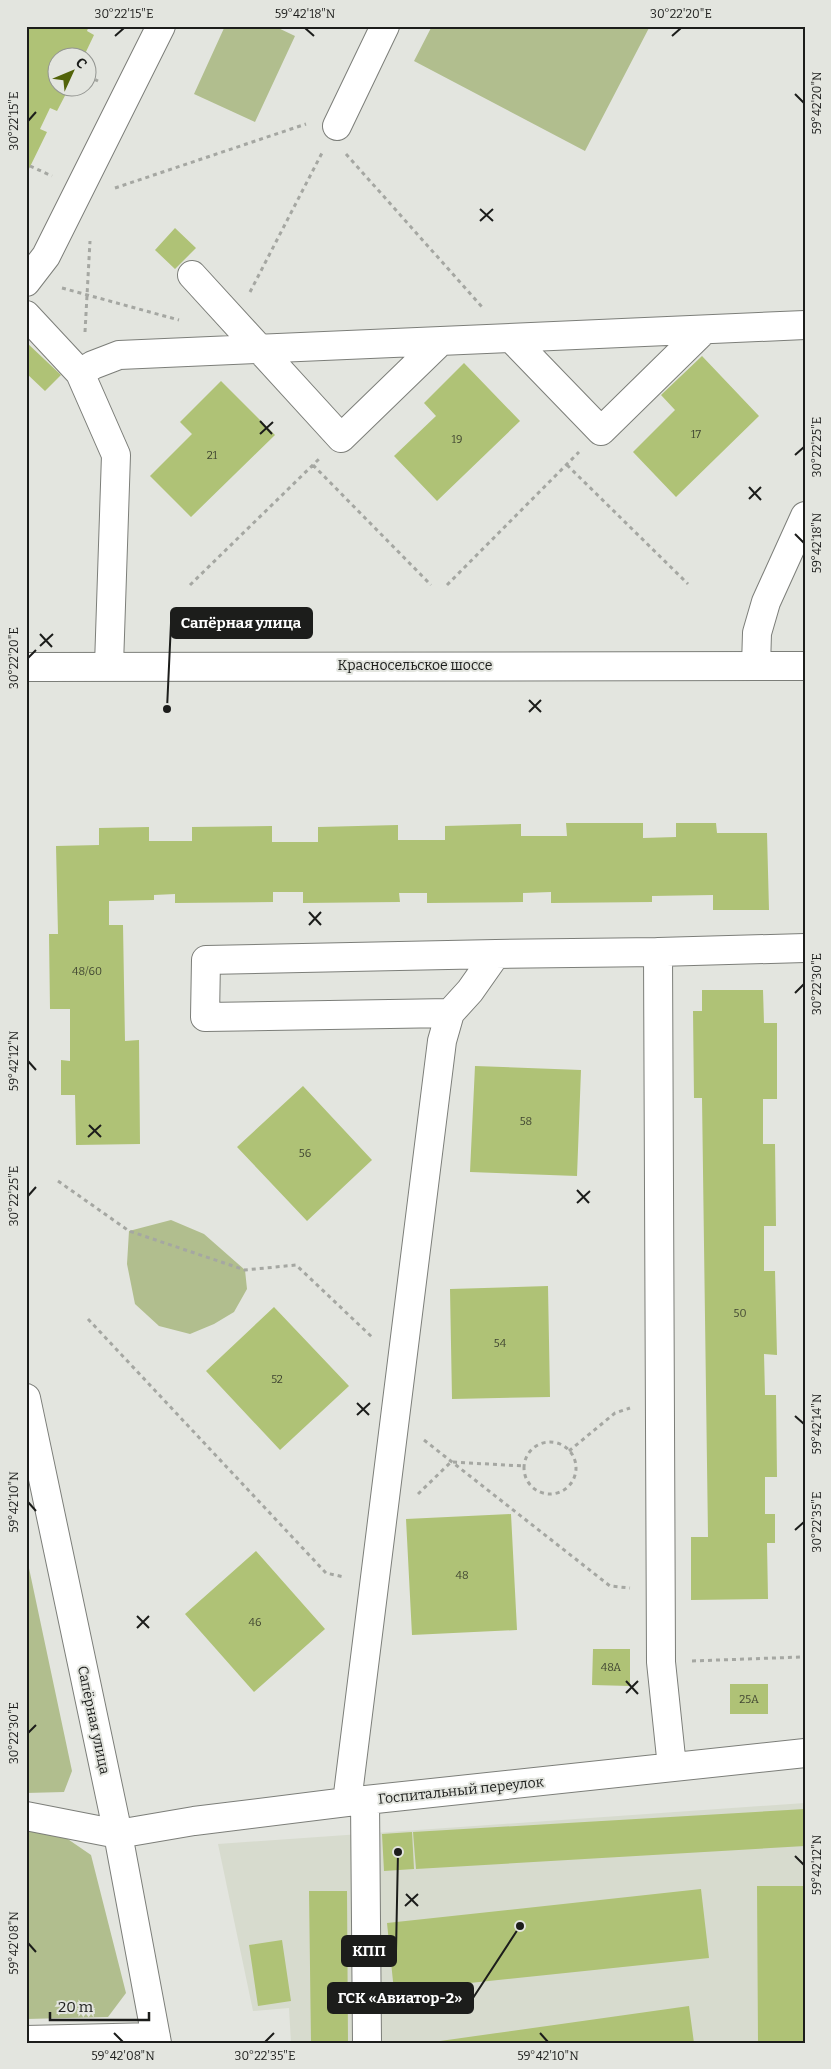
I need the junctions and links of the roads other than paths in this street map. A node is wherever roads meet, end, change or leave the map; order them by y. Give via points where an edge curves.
1 (161, 26) edge
2 (378, 30) edge
3 (336, 140) road end
4 (192, 275) dead end
5 (26, 282) edge
6 (26, 315) edge
7 (805, 325) edge
8 (704, 330) junction
9 (511, 338) junction
10 (441, 341) junction
11 (260, 349) junction
12 (80, 373) junction
13 (805, 516) edge
14 (109, 665) junction
15 (26, 666) edge
16 (756, 666) junction
17 (805, 666) edge
18 (805, 948) edge
19 (658, 952) junction
20 (496, 954) junction
21 (450, 1013) junction
22 (26, 1399) edge
23 (805, 1753) edge
24 (672, 1767) junction
25 (356, 1802) junction
26 (26, 1816) edge
27 (118, 1834) junction
28 (26, 2040) edge
29 (156, 2040) edge
30 (367, 2043) edge

1 - 5 street via 46,256
2 - 3 street
4 - 11 street
6 - 12 street
7 - 8 street
8 - 9 street
8 - 9 street via 601,431
9 - 10 street
10 - 11 street
10 - 11 street via 342,438
11 - 12 street via 119,355
12 - 14 street via 116,455
13 - 16 street via 766,602 756,633
14 - 15 street, Красносельское шоссе
14 - 16 street, Красносельское шоссе
16 - 17 street, Красносельское шоссе
18 - 19 street
19 - 20 street
19 - 24 street via 661,1662
20 - 21 street
20 - 21 street via 206,960 205,1017
21 - 25 street via 442,1041 379,1532
22 - 27 street, Сапёрная улица
23 - 24 street, Госпитальный переулок
24 - 25 street, Госпитальный переулок
25 - 27 street, Госпитальный переулок via 194,1821
25 - 30 street
26 - 27 street
27 - 29 street, Сапёрная улица
28 - 29 street

